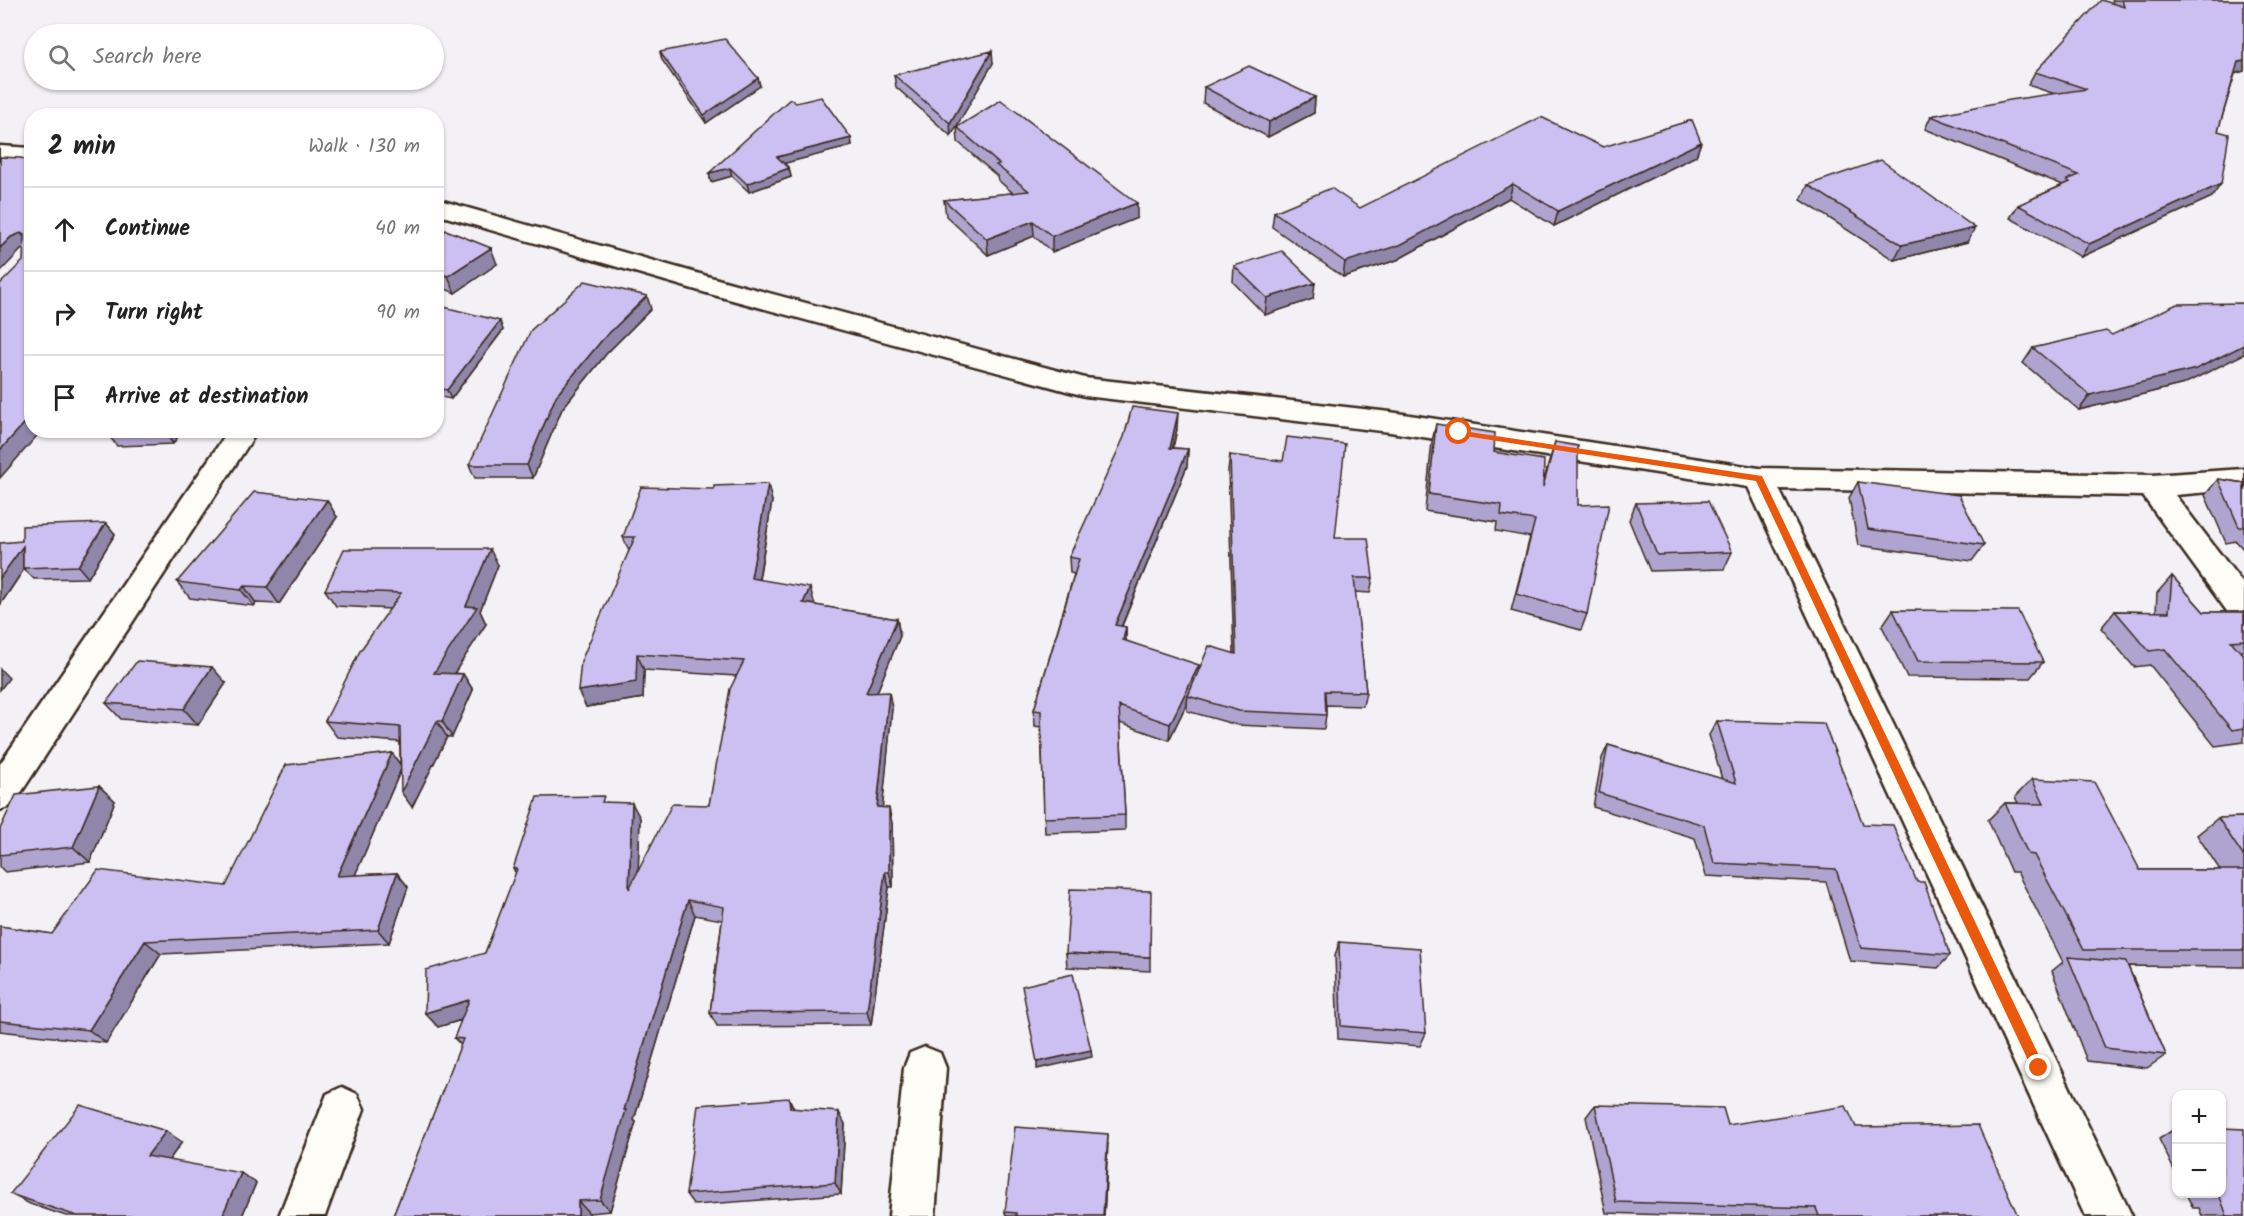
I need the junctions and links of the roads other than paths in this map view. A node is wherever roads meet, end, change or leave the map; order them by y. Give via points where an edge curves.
1 (0, 153) edge
2 (24, 154) edge
3 (444, 209) edge
4 (239, 438) edge
5 (1759, 478) junction
6 (2244, 479) edge
7 (2152, 486) junction
8 (2244, 609) edge
9 (0, 794) edge
10 (925, 1068) dead end
11 (342, 1109) dead end
12 (302, 1216) edge
13 (912, 1216) edge
14 (2109, 1216) edge

1 - 2 street
3 - 5 street via 1085,387 1390,422
4 - 9 street
5 - 7 street
5 - 14 street
6 - 7 street
7 - 8 street
10 - 13 street
11 - 12 street

